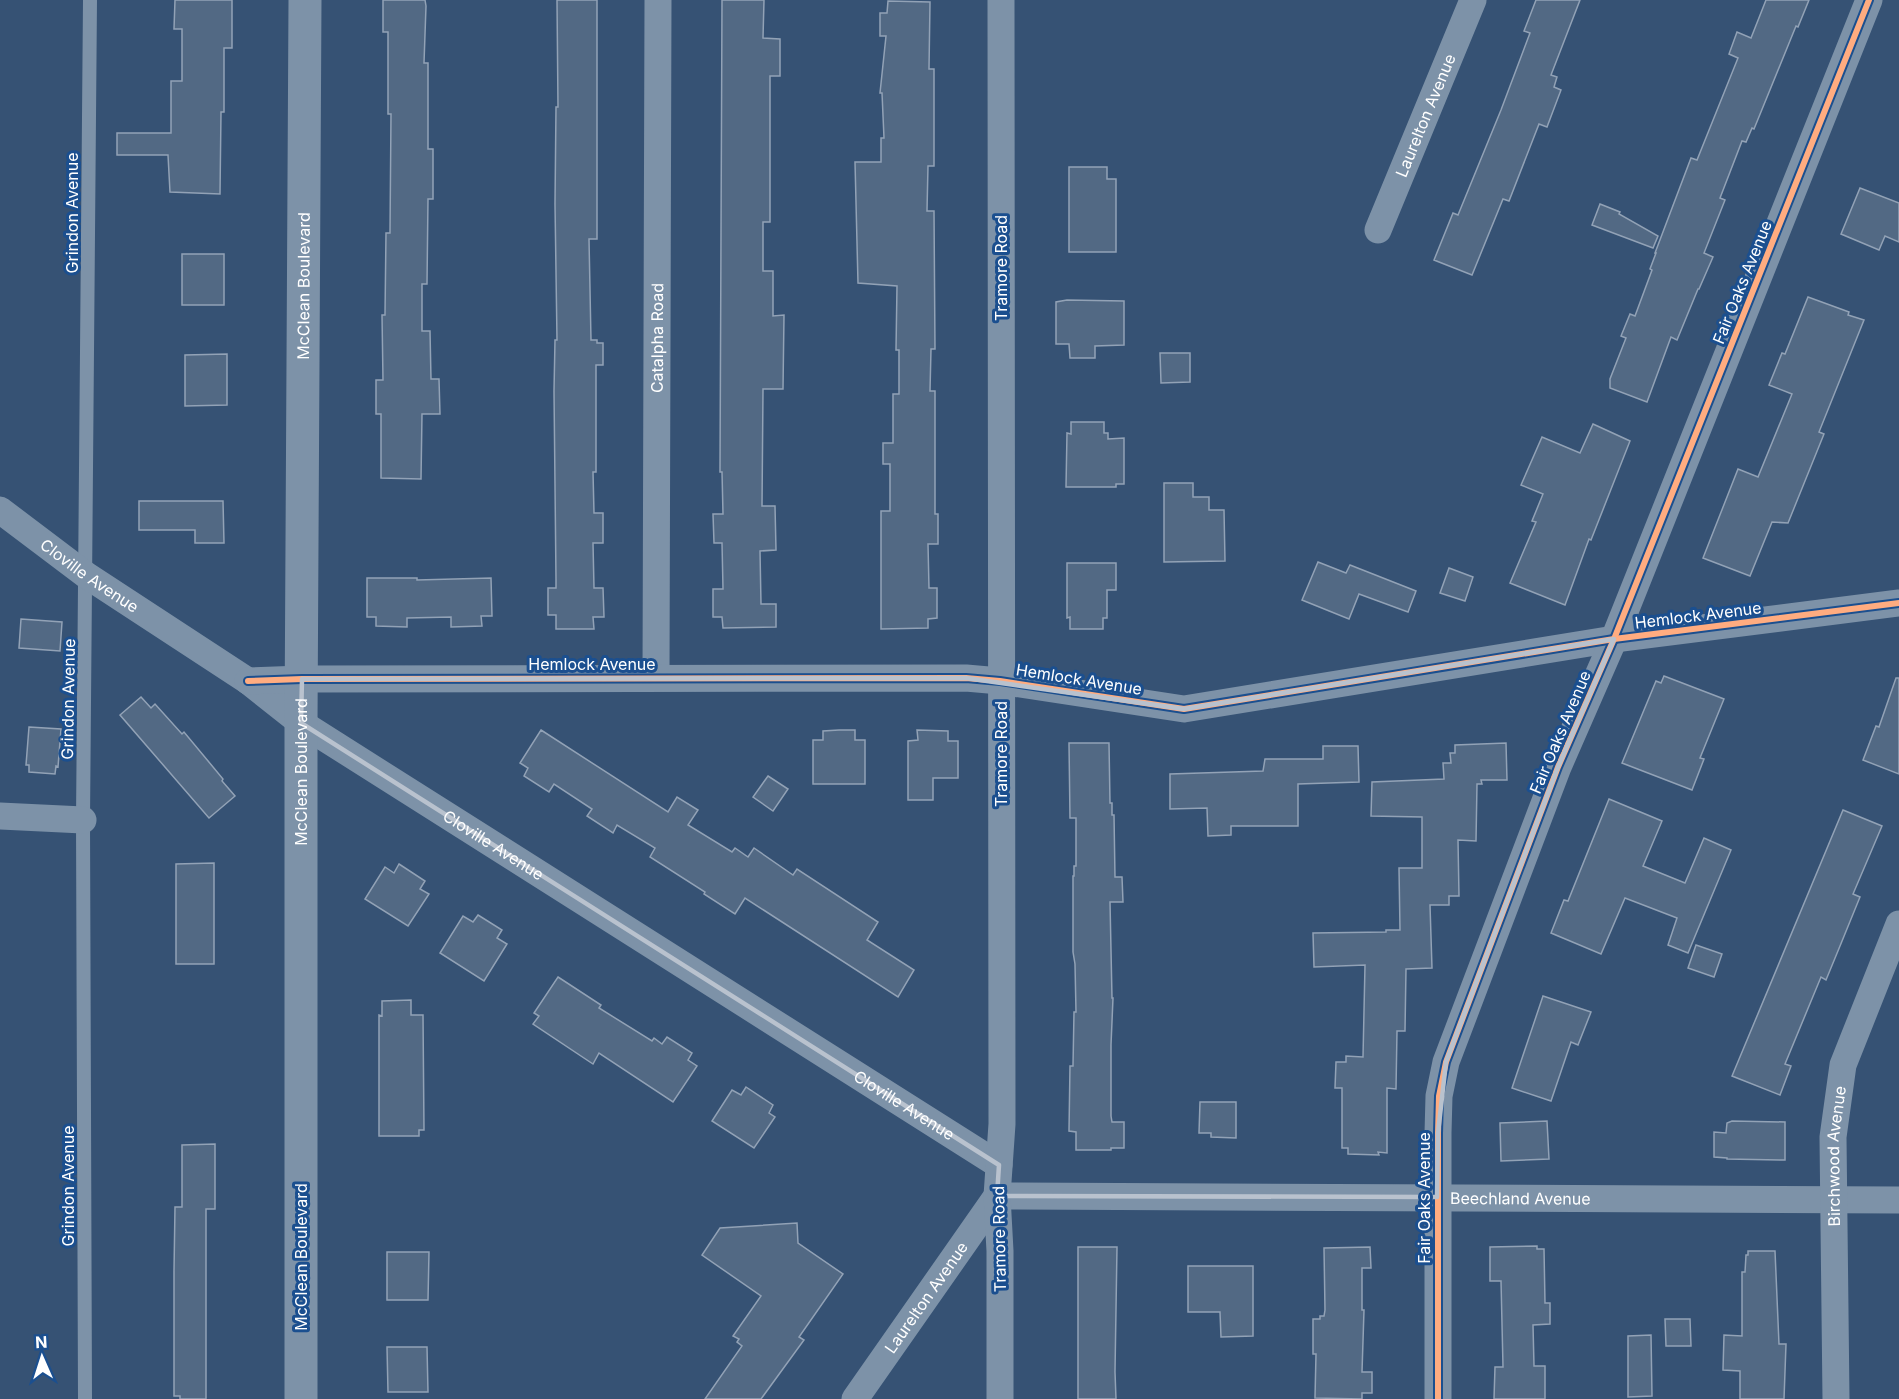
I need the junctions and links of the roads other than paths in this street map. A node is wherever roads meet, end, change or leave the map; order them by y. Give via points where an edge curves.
1 (90, 0) edge
2 (305, 0) edge
3 (658, 0) edge
4 (1001, 0) edge
5 (1473, 0) edge
6 (1869, 0) edge
7 (1378, 230) dead end
8 (0, 510) edge
9 (86, 575) junction
10 (1899, 603) edge
11 (1614, 639) junction
12 (656, 678) junction
13 (302, 679) junction
14 (248, 681) junction
15 (1000, 681) junction
16 (301, 723) junction
17 (0, 816) edge
18 (83, 820) junction
19 (1899, 924) edge
20 (999, 1165) junction
21 (997, 1196) junction
22 (1437, 1197) junction
23 (1835, 1199) junction
24 (1899, 1200) edge
25 (85, 1399) edge
26 (301, 1399) edge
27 (855, 1399) edge
28 (1000, 1399) edge
29 (1438, 1399) edge
30 (1836, 1399) edge

1 - 9 lane, Grindon Avenue
2 - 13 street, McClean Boulevard
3 - 12 street, Catalpha Road
4 - 15 street, Tramore Road
5 - 7 street, Laurelton Avenue
6 - 11 street, Fair Oaks Avenue
8 - 9 street, Cloville Avenue
9 - 14 street, Cloville Avenue
9 - 18 lane, Grindon Avenue
10 - 11 street, Hemlock Avenue
11 - 15 street, Hemlock Avenue via 1184,709
11 - 22 street, Fair Oaks Avenue via 1558,767 1446,1062 1439,1096
12 - 13 street, Hemlock Avenue
12 - 15 street, Hemlock Avenue
13 - 14 street, Hemlock Avenue
13 - 16 street, McClean Boulevard
14 - 16 street, Cloville Avenue
15 - 20 street, Tramore Road
16 - 20 street, Cloville Avenue
16 - 26 street, McClean Boulevard
17 - 18 street
18 - 25 lane, Grindon Avenue
19 - 23 street, Birchwood Avenue via 1843,1065 1833,1137
20 - 21 street, Tramore Road
21 - 22 street, Beechland Avenue
21 - 27 street, Laurelton Avenue
21 - 28 street, Tramore Road
22 - 23 street, Beechland Avenue
22 - 29 street, Fair Oaks Avenue
23 - 24 street, Beechland Avenue
23 - 30 street, Birchwood Avenue

